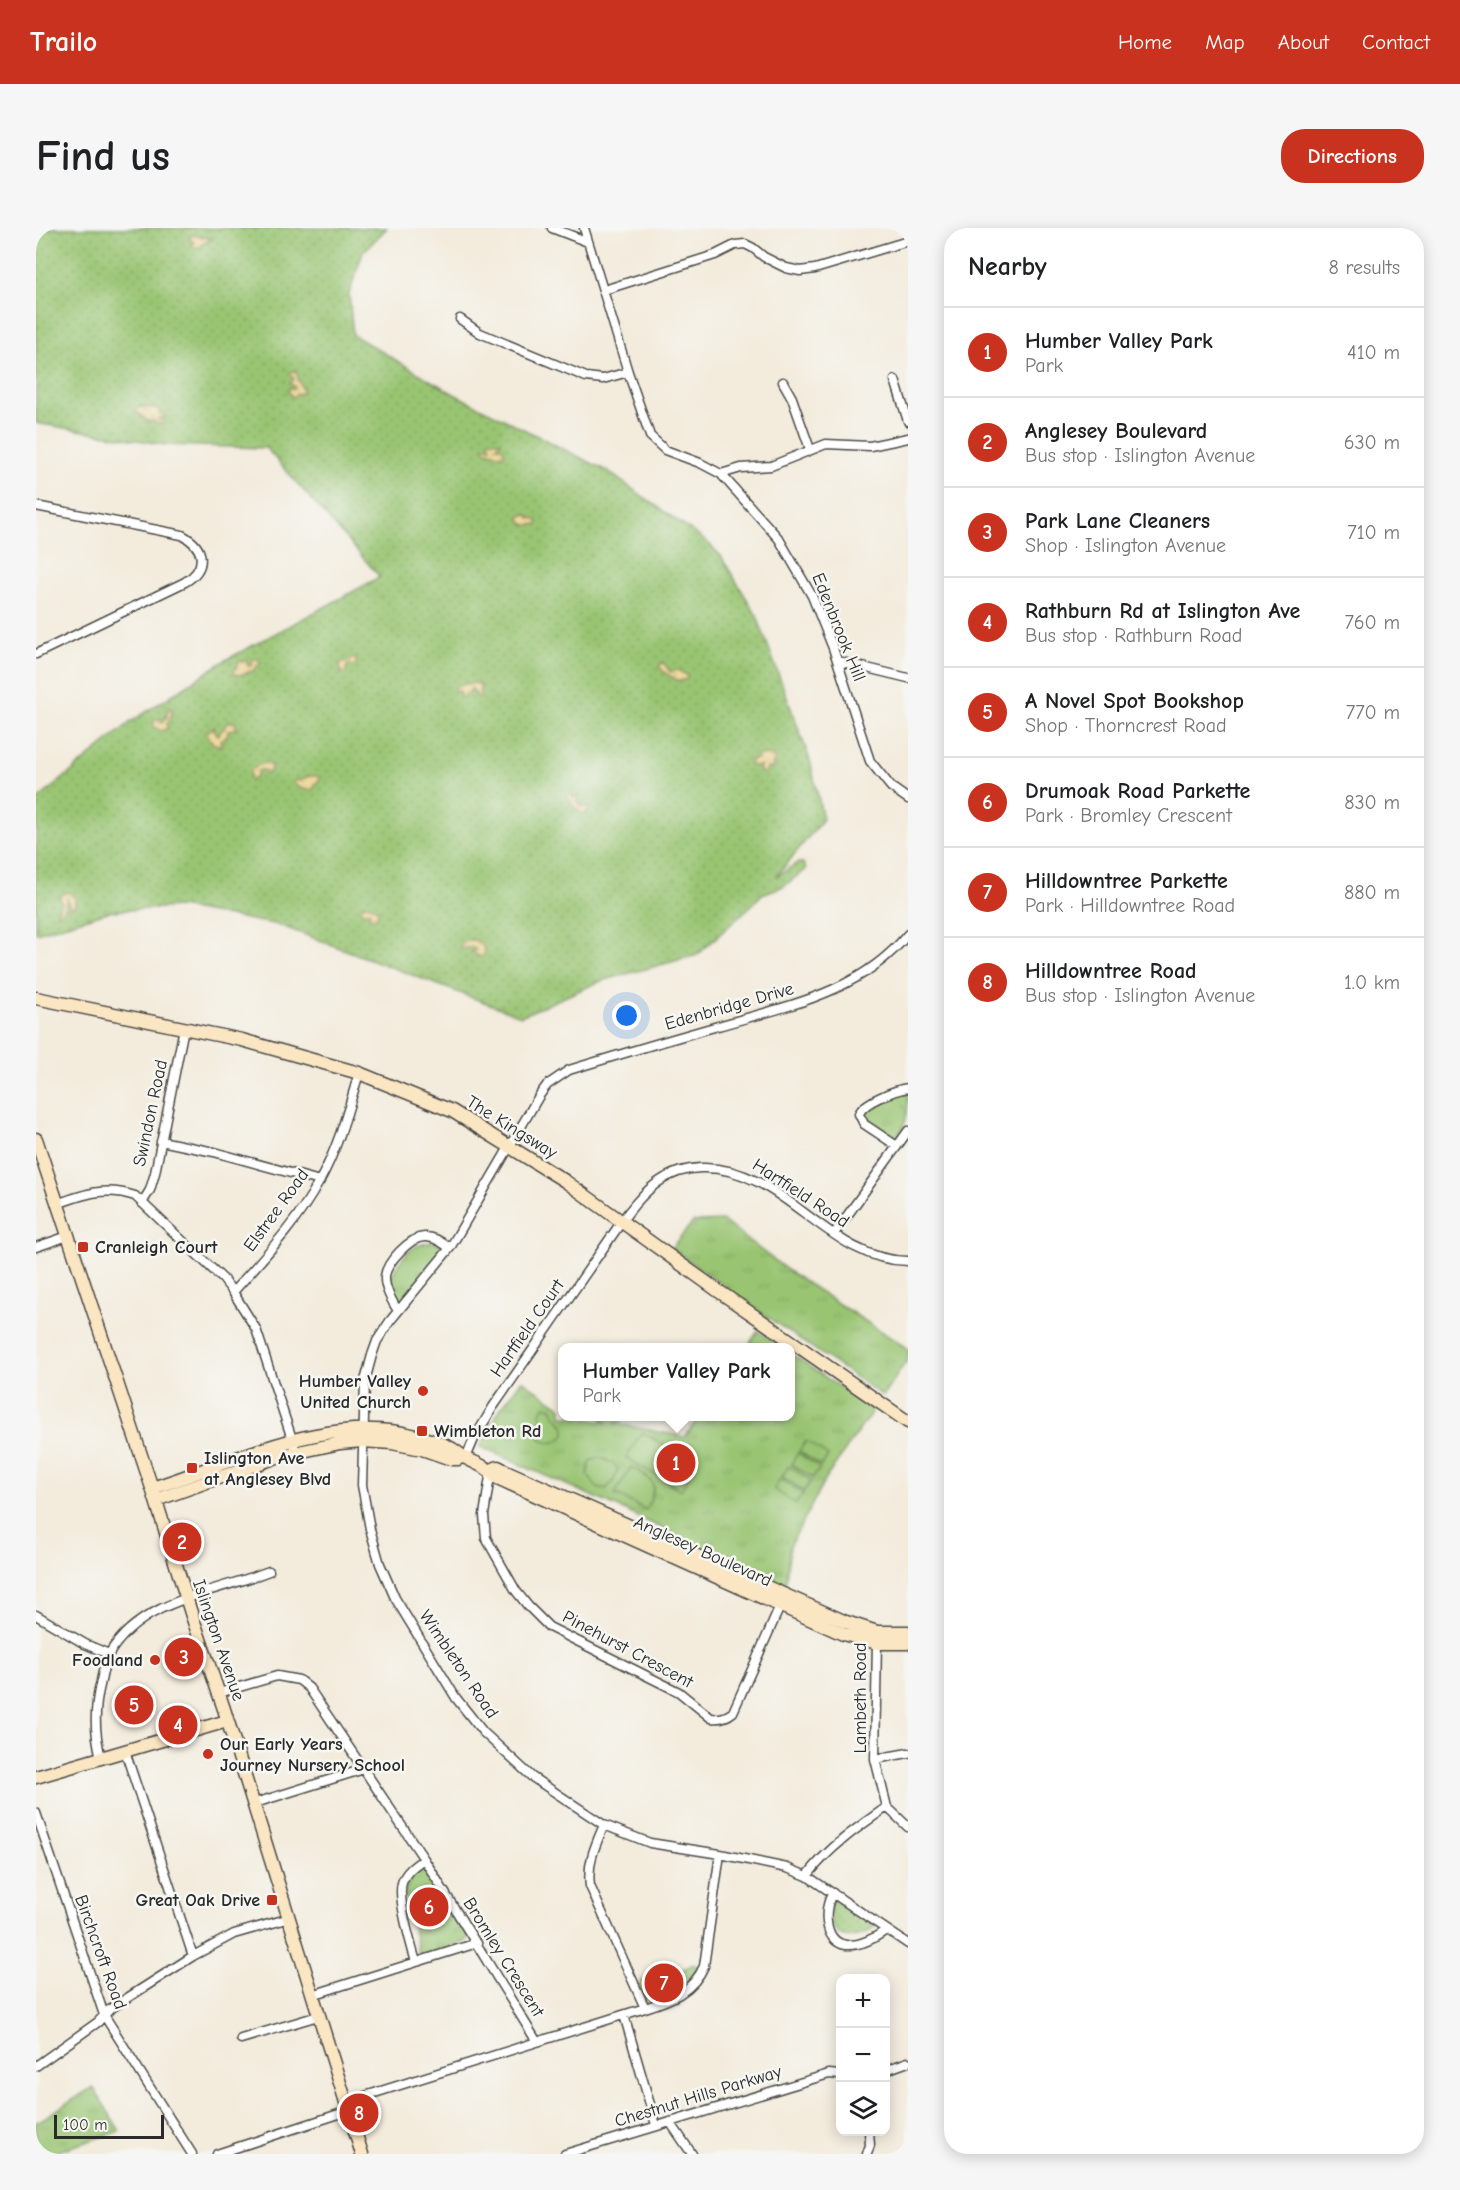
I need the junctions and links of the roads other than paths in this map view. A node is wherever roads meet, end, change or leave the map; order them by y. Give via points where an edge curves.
1 (552, 228) edge
2 (584, 228) edge
3 (908, 241) edge
4 (588, 242) junction
5 (604, 290) junction
6 (460, 319) dead end
7 (627, 372) junction
8 (895, 380) dead end
9 (783, 382) dead end
10 (908, 421) edge
11 (908, 438) edge
12 (810, 449) junction
13 (721, 474) junction
14 (36, 506) edge
15 (36, 654) edge
16 (838, 661) junction
17 (908, 678) edge
18 (908, 799) edge
19 (908, 934) edge
20 (36, 998) edge
21 (184, 1028) junction
22 (359, 1073) junction
23 (908, 1088) edge
24 (908, 1131) edge
25 (36, 1139) edge
26 (161, 1141) junction
27 (509, 1146) junction
28 (897, 1146) junction
29 (320, 1181) junction
30 (142, 1203) junction
31 (57, 1204) junction
32 (622, 1222) junction
33 (834, 1234) junction
34 (68, 1236) junction
35 (36, 1247) edge
36 (450, 1248) junction
37 (908, 1261) edge
38 (233, 1292) junction
39 (398, 1311) junction
40 (908, 1422) edge
41 (362, 1435) junction
42 (294, 1446) junction
43 (464, 1457) junction
44 (491, 1470) junction
45 (154, 1494) junction
46 (269, 1571) dead end
47 (186, 1598) junction
48 (783, 1600) junction
49 (36, 1615) edge
50 (908, 1632) edge
51 (877, 1637) junction
52 (908, 1643) edge
53 (109, 1654) junction
54 (219, 1693) junction
55 (227, 1721) junction
56 (125, 1750) junction
57 (908, 1753) edge
58 (101, 1758) junction
59 (875, 1759) junction
60 (364, 1769) junction
61 (36, 1777) edge
62 (252, 1804) junction
63 (887, 1807) junction
64 (36, 1814) edge
65 (604, 1825) junction
66 (908, 1827) edge
67 (720, 1854) junction
68 (424, 1858) junction
69 (807, 1875) junction
70 (833, 1893) junction
71 (290, 1918) junction
72 (886, 1930) junction
73 (477, 1943) junction
74 (908, 1944) edge
75 (193, 1956) junction
76 (416, 1962) junction
77 (312, 1995) junction
78 (645, 2008) junction
79 (104, 2015) junction
80 (624, 2015) junction
81 (318, 2016) junction
82 (240, 2039) dead end
83 (537, 2042) junction
84 (908, 2062) edge
85 (36, 2066) edge
86 (890, 2068) edge
87 (836, 2074) edge
88 (347, 2107) junction
89 (670, 2122) junction
90 (656, 2125) junction
91 (869, 2136) edge
92 (192, 2154) edge
93 (218, 2154) edge
94 (362, 2154) edge
95 (565, 2154) edge
96 (692, 2154) edge
97 (867, 2154) edge

1 - 4 street
2 - 4 street, Edenbrook Hill
3 - 5 street via 800,271 780,265 745,244 735,245
4 - 5 street, Edenbrook Hill
5 - 7 street, Edenbrook Hill
6 - 7 street via 480,333 586,377 603,379
7 - 13 street, Edenbrook Hill via 653,440 665,450
8 - 10 street
9 - 12 street
11 - 12 street via 870,446 833,444
12 - 13 street via 771,466
13 - 16 street, Edenbrook Hill via 787,551 812,596
14 - 15 street via 182,535 196,546 201,560 200,568 185,582
16 - 17 street
16 - 18 street, Edenbrook Hill via 870,761 891,787
19 - 27 street, Edenbridge Drive via 885,958 821,996 569,1070 547,1085
20 - 21 street, The Kingsway
21 - 22 street, The Kingsway
21 - 26 street, Swindon Road
22 - 27 street, The Kingsway via 452,1111
22 - 29 street, Elstree Road via 335,1151
23 - 28 street via 864,1106 859,1114 864,1124
24 - 28 street
25 - 31 street, Islington Avenue
26 - 29 street
26 - 30 street, Swindon Road via 150,1190
27 - 32 street, The Kingsway
27 - 36 street, Wimbleton Road
28 - 33 street
29 - 38 street, Elstree Road via 274,1246
30 - 31 street via 128,1194 105,1190
30 - 38 street via 224,1279
31 - 34 street, Islington Avenue
32 - 33 street, Hartfield Road via 642,1194 664,1177 678,1171 712,1167 737,1172 763,1184
32 - 40 street, The Kingsway
32 - 43 street, Hartfield Court via 493,1407
33 - 37 street, Hartfield Road via 871,1256
34 - 35 street
34 - 45 street, Islington Avenue
36 - 39 street, Wimbleton Road
36 - 39 street via 438,1240 422,1237 391,1263 385,1280
38 - 42 street via 256,1329
39 - 41 street, Wimbleton Road via 377,1341 368,1366
41 - 42 street, Anglesey Boulevard via 331,1444
41 - 43 street, Anglesey Boulevard via 451,1459
41 - 65 street, Wimbleton Road via 362,1485 374,1546 395,1598 434,1663 483,1732 514,1762
42 - 45 street, Anglesey Boulevard
43 - 44 street, Anglesey Boulevard
44 - 48 street, Anglesey Boulevard via 506,1482
44 - 48 street, Pinehurst Crescent via 484,1515 486,1538 528,1606 549,1627 672,1688 711,1718 727,1717 733,1712
45 - 47 street, Islington Avenue
46 - 47 street
47 - 53 street via 144,1617
47 - 54 street, Islington Avenue
48 - 51 street, Anglesey Boulevard via 843,1634
49 - 53 street
50 - 51 street, Anglesey Boulevard
51 - 52 street, Anglesey Boulevard
51 - 59 street, Lambeth Road
53 - 58 street via 95,1720
54 - 55 street, Islington Avenue
54 - 60 street, Bromley Crescent via 277,1676 299,1680 319,1701
55 - 56 street
55 - 62 street, Islington Avenue
56 - 58 street
56 - 75 street
57 - 59 street
58 - 61 street
59 - 63 street, Lambeth Road
60 - 62 street
60 - 68 street, Bromley Crescent
62 - 71 street, Islington Avenue
63 - 66 street
63 - 69 street via 847,1835
64 - 79 street, Birchcroft Road
65 - 67 street, Wimbleton Road via 650,1843
65 - 78 street via 588,1869 590,1886
67 - 69 street, Wimbleton Road
67 - 78 street via 700,1974 682,1993
68 - 73 street, Bromley Crescent
68 - 76 street via 405,1876 401,1887
69 - 70 street, Wimbleton Road
70 - 72 street, Wimbleton Road
70 - 72 street via 827,1919 831,1934 840,1942 857,1944
71 - 75 street via 234,1934
71 - 77 street, Islington Avenue
72 - 74 street, Wimbleton Road
73 - 76 street
73 - 83 street, Bromley Crescent
75 - 79 street
76 - 77 street
77 - 81 street, Islington Avenue
78 - 80 street
79 - 85 street
79 - 92 street, Birchcroft Road
80 - 83 street
80 - 90 street
81 - 82 street
81 - 88 street, Islington Avenue
83 - 88 street
84 - 86 street
87 - 89 street, Chestnut Hills Parkway
88 - 93 street
88 - 94 street, Islington Avenue
89 - 90 street, Chestnut Hills Parkway
89 - 96 street
90 - 95 street, Chestnut Hills Parkway
91 - 97 street

